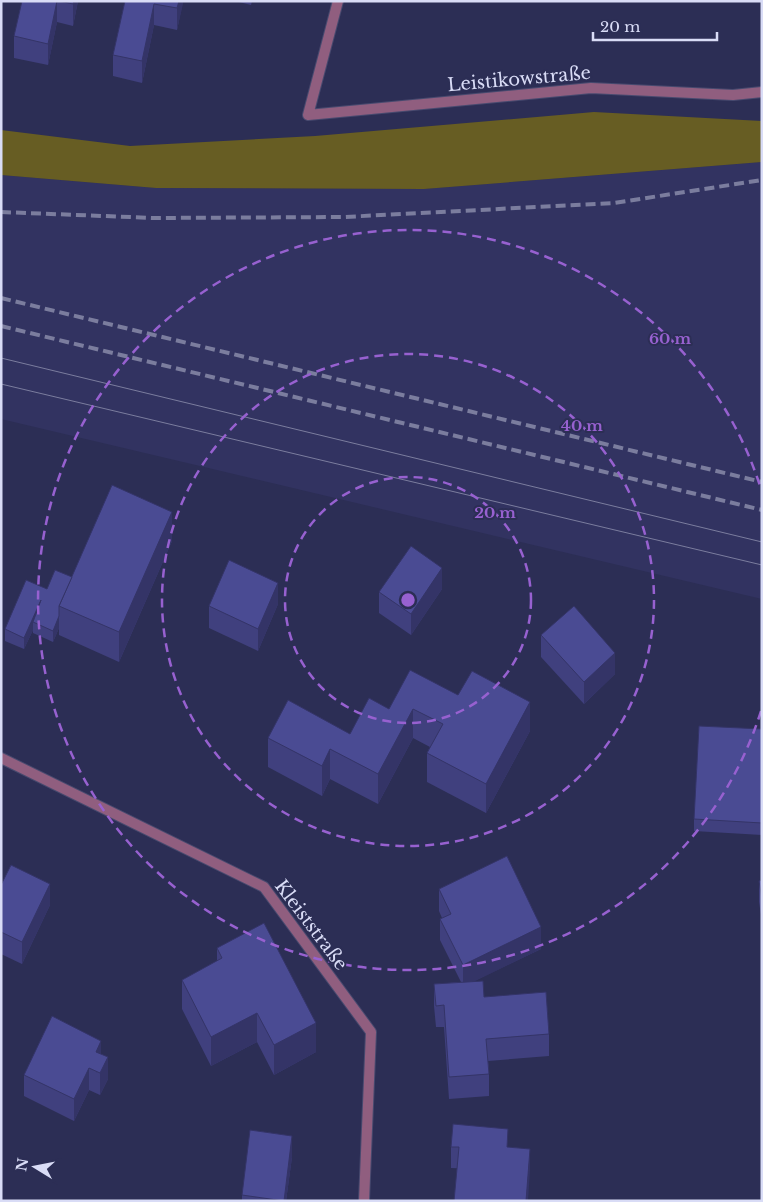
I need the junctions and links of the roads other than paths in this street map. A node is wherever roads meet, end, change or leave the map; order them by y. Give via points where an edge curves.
1 (338, 1) edge
2 (762, 92) edge
3 (1, 758) edge
4 (364, 1201) edge

1 - 2 street, Leistikowstraße via 308,115 591,88 733,95
3 - 4 street, Kleiststraße via 264,886 371,1032

